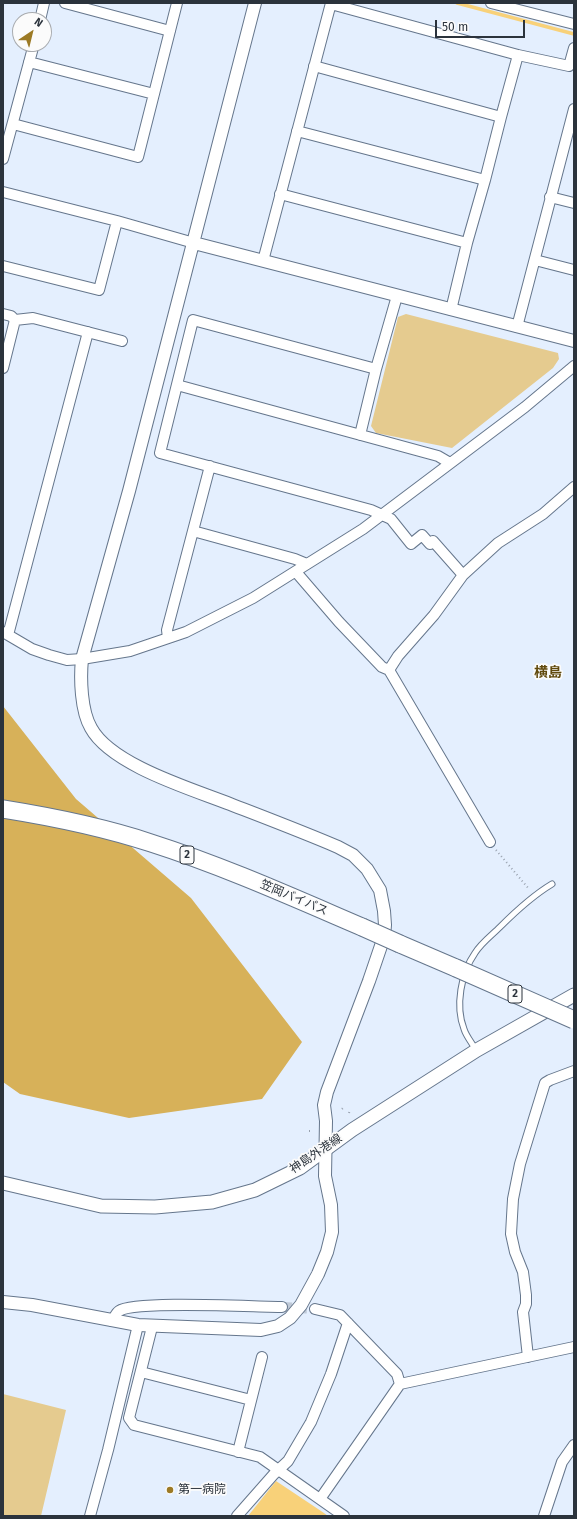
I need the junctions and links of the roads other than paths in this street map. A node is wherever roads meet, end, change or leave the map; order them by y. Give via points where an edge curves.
1 (65, 3) edge
2 (178, 3) edge
3 (255, 3) edge
4 (331, 3) edge
5 (491, 3) edge
6 (574, 24) edge
7 (170, 31) junction
8 (574, 48) edge
9 (32, 52) edge
10 (518, 54) junction
11 (29, 62) junction
12 (314, 66) junction
13 (154, 94) junction
14 (574, 109) edge
15 (501, 117) junction
16 (13, 124) junction
17 (297, 130) junction
18 (3, 158) edge
19 (485, 180) junction
20 (3, 192) edge
21 (280, 194) junction
22 (550, 197) junction
23 (574, 203) edge
24 (117, 221) junction
25 (194, 243) junction
26 (467, 243) junction
27 (535, 260) junction
28 (263, 261) junction
29 (3, 266) edge
30 (574, 270) edge
31 (397, 296) junction
32 (451, 310) junction
33 (3, 314) edge
34 (15, 320) junction
35 (517, 326) junction
36 (88, 332) junction
37 (122, 341) dead end
38 (574, 341) edge
39 (574, 366) edge
40 (3, 368) edge
41 (376, 369) junction
42 (177, 385) junction
43 (360, 435) junction
44 (450, 463) junction
45 (210, 466) junction
46 (574, 487) edge
47 (382, 515) junction
48 (193, 531) junction
49 (307, 564) junction
50 (296, 572) junction
51 (463, 575) junction
52 (6, 633) edge
53 (168, 638) junction
54 (82, 660) junction
55 (390, 670) junction
56 (3, 809) edge
57 (490, 842) road end
58 (552, 884) dead end
59 (574, 995) edge
60 (574, 1020) edge
61 (477, 1050) junction
62 (574, 1071) edge
63 (326, 1148) junction
64 (3, 1183) edge
65 (3, 1302) edge
66 (282, 1307) tunnel mouth
67 (315, 1309) tunnel mouth
68 (112, 1321) junction
69 (348, 1323) junction
70 (138, 1326) junction
71 (152, 1327) junction
72 (574, 1347) edge
73 (262, 1357) dead end
74 (528, 1357) junction
75 (141, 1372) junction
76 (400, 1384) junction
77 (251, 1400) junction
78 (574, 1445) edge
79 (238, 1452) junction
80 (279, 1470) junction
81 (320, 1499) junction
82 (90, 1516) edge
83 (237, 1516) edge
84 (344, 1516) edge
85 (544, 1516) edge

1 - 7 street
2 - 7 street
3 - 25 street
4 - 10 street
4 - 12 street
5 - 6 street
7 - 13 street
8 - 10 street via 569,66
9 - 11 street
10 - 15 street
11 - 13 street
11 - 16 street
12 - 15 street
12 - 17 street
13 - 16 street via 138,157
14 - 22 street
15 - 19 street
16 - 18 street
17 - 19 street
17 - 21 street
19 - 26 street
20 - 24 street
21 - 26 street
21 - 28 street
22 - 23 street
22 - 27 street
24 - 25 street
24 - 29 street via 99,290
25 - 28 street
25 - 54 street
26 - 32 street
27 - 30 street
27 - 35 street
28 - 31 street
31 - 32 street
31 - 41 street
32 - 35 street
33 - 34 street
34 - 36 street via 33,318
34 - 40 street
35 - 38 street
36 - 37 street
36 - 52 street
39 - 44 street via 525,407
41 - 42 street via 193,320
41 - 43 street
42 - 43 street
42 - 45 street via 160,453
43 - 44 street via 438,456
44 - 47 street
45 - 47 street
45 - 48 street
46 - 51 street via 543,514 498,543
47 - 49 street
47 - 51 street via 391,519 411,544 422,534 430,544 433,541
48 - 49 street
48 - 53 street via 167,630
49 - 50 street
50 - 53 street via 247,601 186,632
50 - 55 street via 382,667
51 - 55 street via 434,615 398,656
52 - 54 street via 32,649 67,660
53 - 54 street via 130,651
54 - 63 street via 80,676 85,710 91,728 105,746 148,772 338,847 353,855 367,869 380,890 384,911 384,937 327,1092 324,1105
55 - 57 street
56 - 60 highway, 笠岡バイパス / 2, bridge via 90,825 213,864
58 - 61 lane via 521,907 475,952 468,965 459,1008 464,1029
59 - 61 main road, 神島外港線
61 - 63 main road, 神島外港線
62 - 74 street via 545,1083 520,1164 514,1199 511,1234 526,1295 523,1312
63 - 64 main road, 神島外港線 via 300,1168 255,1190 212,1202 155,1207 101,1206
63 - 71 street via 325,1176 331,1205 332,1232 318,1274 301,1305 290,1318 278,1326 261,1330
65 - 68 street via 32,1305
66 - 68 street via 154,1305 119,1311
67 - 69 street via 340,1315
68 - 70 street
69 - 76 street via 397,1374
69 - 80 street via 314,1415 288,1461
70 - 71 street
70 - 82 street
71 - 75 street
72 - 74 street
73 - 77 street
74 - 76 street
75 - 77 street
75 - 79 street via 129,1418 134,1425
76 - 81 street
77 - 79 street
78 - 85 street via 562,1462
79 - 80 street via 260,1457
80 - 81 street
80 - 83 street
81 - 84 street

